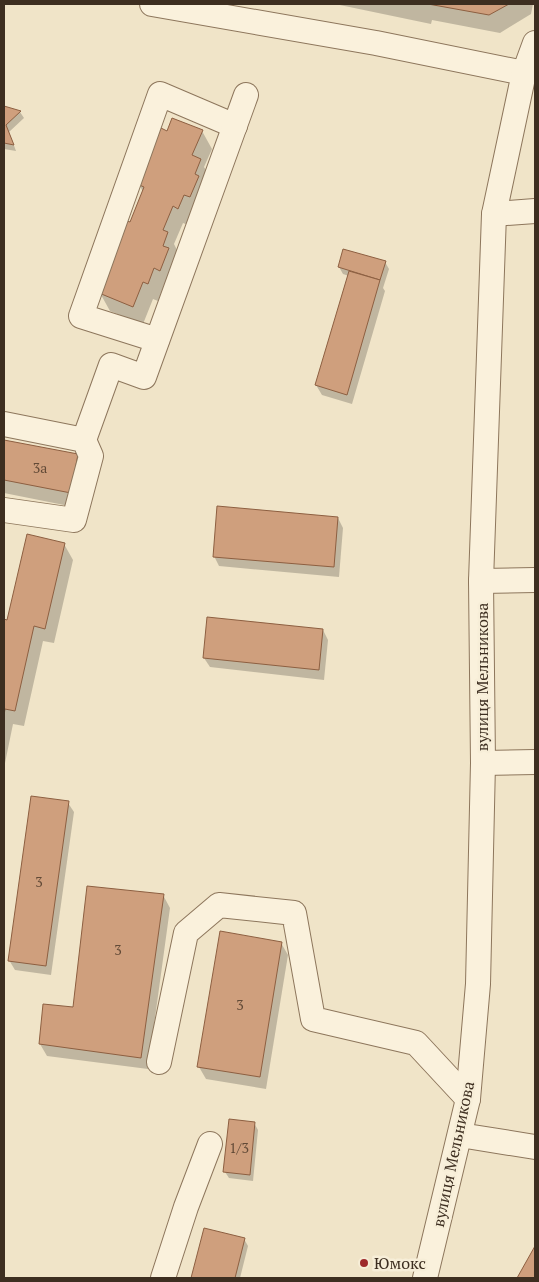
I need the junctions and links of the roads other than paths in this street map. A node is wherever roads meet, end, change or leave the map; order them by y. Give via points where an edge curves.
1 (152, 4) edge
2 (186, 7) edge
3 (535, 43) edge
4 (524, 73) junction
5 (246, 95) dead end
6 (235, 126) junction
7 (535, 211) edge
8 (494, 214) junction
9 (157, 340) junction
10 (4, 424) edge
11 (84, 440) junction
12 (4, 510) edge
13 (535, 580) edge
14 (481, 581) junction
15 (483, 762) junction
16 (535, 762) edge
17 (159, 1062) dead end
18 (468, 1099) junction
19 (460, 1135) junction
20 (210, 1144) dead end
21 (535, 1148) edge
22 (163, 1278) edge
23 (425, 1278) edge

1 - 2 street
2 - 4 street
3 - 4 street, вулиця Мельникова
4 - 8 street, вулиця Мельникова
5 - 6 street
6 - 9 street
6 - 9 street via 160,94 81,316
7 - 8 street
8 - 14 street, вулиця Мельникова
9 - 11 street via 144,377 111,365
10 - 11 street
11 - 12 street via 91,456 74,520
13 - 14 street
14 - 15 street, вулиця Мельникова
15 - 16 street
15 - 18 street, вулиця Мельникова via 478,984
17 - 18 street via 186,933 219,905 294,913 313,1019 416,1043
18 - 19 street, вулиця Мельникова
19 - 21 street
19 - 23 street, вулиця Мельникова
20 - 22 street

